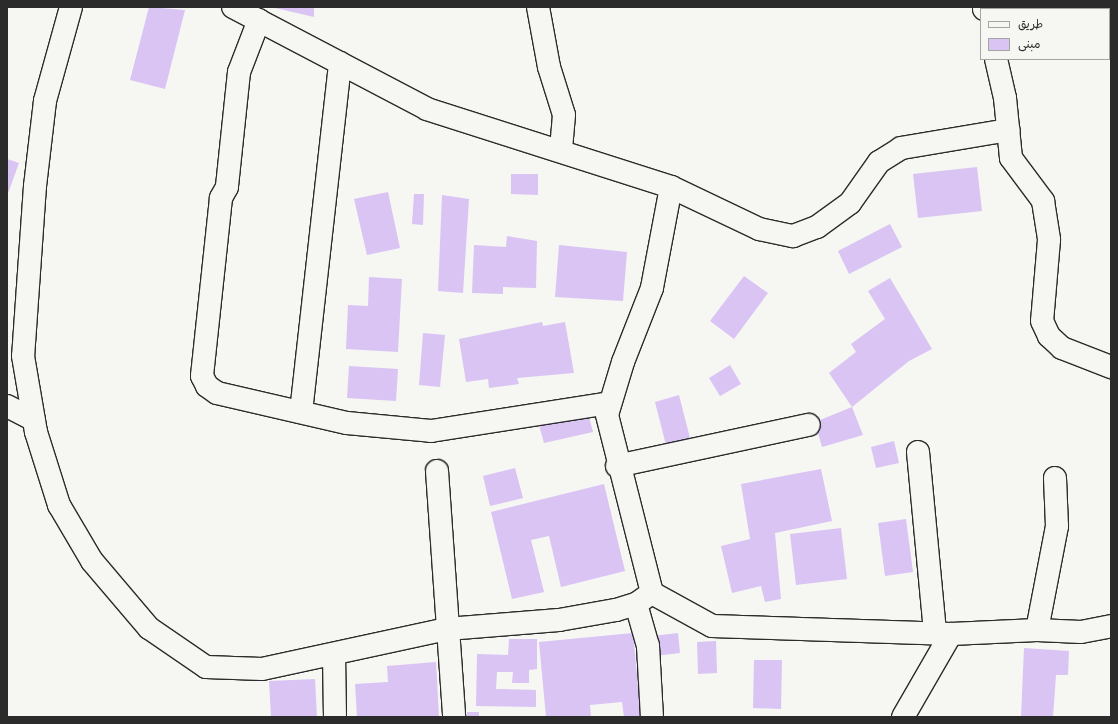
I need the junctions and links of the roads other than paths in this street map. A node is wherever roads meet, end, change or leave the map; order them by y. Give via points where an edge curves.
1 (71, 7) edge
2 (233, 7) edge
3 (538, 7) edge
4 (259, 20) junction
5 (996, 60) edge
6 (340, 63) junction
7 (1009, 130) junction
8 (561, 151) junction
9 (672, 187) junction
10 (1111, 367) edge
11 (610, 403) junction
12 (7, 406) edge
13 (301, 412) junction
14 (34, 420) junction
15 (809, 425) dead end
16 (918, 452) dead end
17 (617, 466) junction
18 (437, 472) dead end
19 (1055, 478) dead end
20 (644, 599) junction
21 (1111, 626) edge
22 (447, 629) junction
23 (1037, 630) junction
24 (943, 634) junction
25 (334, 654) junction
26 (335, 717) edge
27 (454, 717) edge
28 (652, 717) edge
29 (903, 717) edge

1 - 14 street via 46,101 35,186 24,356
2 - 4 street
3 - 8 street via 549,67 564,115
4 - 6 street
4 - 13 street via 239,72 202,376 216,393
5 - 7 street
6 - 8 street via 427,109
6 - 13 street
7 - 9 street via 901,148 879,162 850,203 818,227 793,236 759,228
7 - 10 street via 1011,158 1043,201 1049,240 1042,321 1049,336 1062,348
8 - 9 street
9 - 11 street via 652,288
11 - 13 street via 431,431 347,422
11 - 17 street via 607,415
12 - 14 street
14 - 25 street via 59,504 92,561 149,628 206,667 262,669
15 - 17 street
16 - 24 street
17 - 20 street
18 - 22 street
19 - 23 street via 1056,526
20 - 22 street via 559,620
20 - 24 street via 712,626
20 - 28 street
21 - 23 street via 1081,632
22 - 25 street
22 - 27 street
23 - 24 street
24 - 29 street
25 - 26 street

